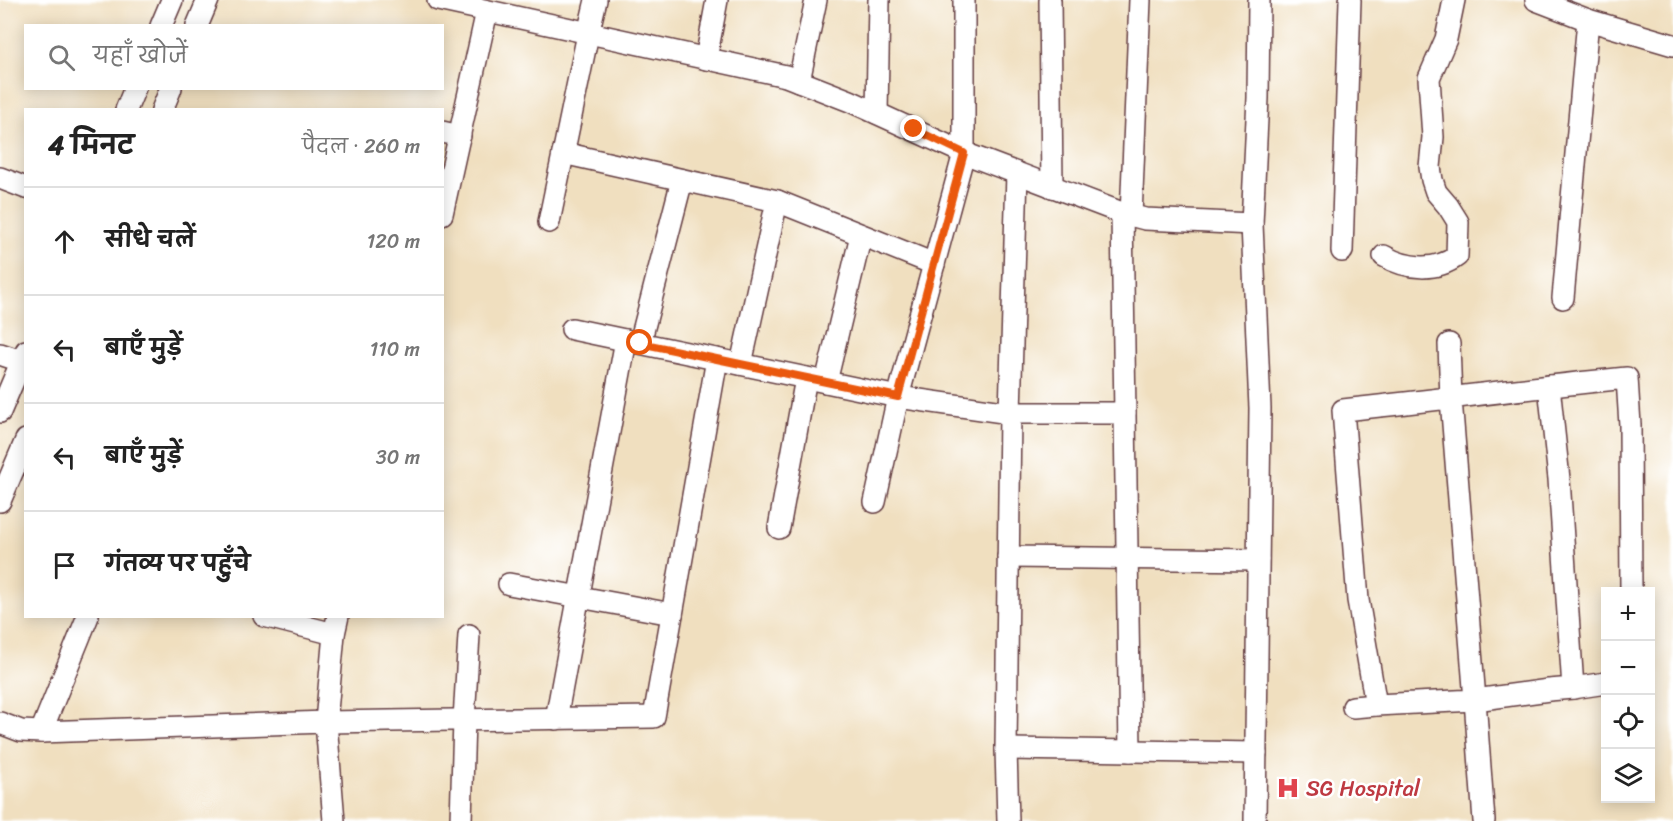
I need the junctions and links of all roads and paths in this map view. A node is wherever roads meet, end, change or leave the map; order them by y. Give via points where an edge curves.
1 (172, 0) edge
2 (208, 0) edge
3 (438, 0) edge
4 (596, 0) edge
5 (717, 0) edge
6 (816, 0) edge
7 (879, 0) edge
8 (963, 0) edge
9 (1050, 0) edge
10 (1140, 0) edge
11 (1259, 0) edge
12 (1350, 0) edge
13 (1454, 0) edge
14 (1536, 0) edge
15 (487, 11) junction
16 (1588, 21) junction
17 (162, 24) edge
18 (198, 24) edge
19 (588, 34) junction
20 (1673, 45) edge
21 (706, 59) junction
22 (799, 81) junction
23 (134, 90) edge
24 (170, 90) edge
25 (127, 108) edge
26 (163, 108) edge
27 (877, 113) junction
28 (451, 134) edge
29 (563, 153) junction
30 (964, 153) junction
31 (1017, 173) junction
32 (0, 177) edge
33 (682, 180) junction
34 (24, 187) edge
35 (1052, 187) junction
36 (444, 196) edge
37 (777, 201) junction
38 (1126, 215) junction
39 (549, 222) dead end
40 (1252, 224) junction
41 (861, 235) junction
42 (1342, 251) dead end
43 (1384, 256) dead end
44 (934, 264) junction
45 (1563, 298) dead end
46 (572, 329) dead end
47 (633, 341) junction
48 (1449, 344) dead end
49 (0, 354) edge
50 (23, 356) edge
51 (717, 359) junction
52 (741, 364) junction
53 (816, 380) junction
54 (1549, 386) junction
55 (898, 397) junction
56 (1451, 399) junction
57 (0, 412) edge
58 (1010, 413) junction
59 (1125, 413) junction
60 (24, 445) edge
61 (0, 501) edge
62 (875, 502) dead end
63 (779, 528) dead end
64 (1008, 557) junction
65 (1127, 559) junction
66 (1258, 560) junction
67 (509, 584) dead end
68 (1631, 587) edge
69 (578, 598) junction
70 (672, 614) junction
71 (87, 618) edge
72 (280, 618) edge
73 (336, 625) edge
74 (469, 635) dead end
75 (1601, 684) edge
76 (1574, 688) junction
77 (1475, 700) junction
78 (1376, 705) junction
79 (1353, 707) dead end
80 (556, 719) junction
81 (464, 720) junction
82 (326, 722) junction
83 (0, 723) edge
84 (41, 732) junction
85 (1006, 749) junction
86 (1130, 751) junction
87 (1256, 753) junction
88 (334, 821) edge
89 (462, 821) edge
90 (1008, 821) edge
91 (1255, 821) edge
92 (1484, 821) edge

1 - 17 street
2 - 18 street
3 - 15 street
4 - 19 street
5 - 21 street
6 - 22 street
7 - 27 street
8 - 30 street
9 - 35 street
10 - 38 street
11 - 40 street
12 - 42 street
13 - 43 street via 1446,39 1429,78 1433,137 1430,166 1436,192 1458,222 1457,256 1448,263 1425,267
14 - 16 street
15 - 19 street
15 - 28 street
16 - 20 street
16 - 45 street
19 - 21 street
19 - 29 street
21 - 22 street
22 - 27 street
23 - 25 street
24 - 26 street
27 - 30 street
28 - 36 street
29 - 33 street
29 - 39 street
30 - 31 street
30 - 44 street
31 - 35 street
31 - 58 street
32 - 34 street
33 - 37 street
33 - 47 street
35 - 38 street
37 - 41 street
37 - 52 street
38 - 40 street
38 - 59 street
40 - 66 street via 1260,408
41 - 44 street
41 - 53 street
44 - 55 street
46 - 47 street
47 - 51 street
47 - 69 street
48 - 56 street
49 - 50 street
50 - 57 street
51 - 52 street
51 - 70 street
52 - 53 street
53 - 55 street
53 - 63 street
54 - 56 street
54 - 68 street via 1628,378
54 - 76 street
55 - 58 street
55 - 62 street
56 - 77 street
56 - 78 street via 1343,410 1358,600
58 - 59 street
58 - 64 street
59 - 65 street
60 - 61 street
64 - 65 street
64 - 85 street
65 - 66 street
65 - 86 street
66 - 87 street
67 - 69 street
69 - 70 street
69 - 80 street
70 - 80 street via 654,717
71 - 84 street
72 - 73 street
73 - 82 street
74 - 81 street
75 - 76 street
76 - 77 street
77 - 78 street
77 - 92 street
78 - 79 street
80 - 81 street
81 - 82 street
81 - 89 street
82 - 84 street
82 - 88 street
83 - 84 street via 21,731
85 - 86 street
85 - 90 street
86 - 87 street
87 - 91 street

